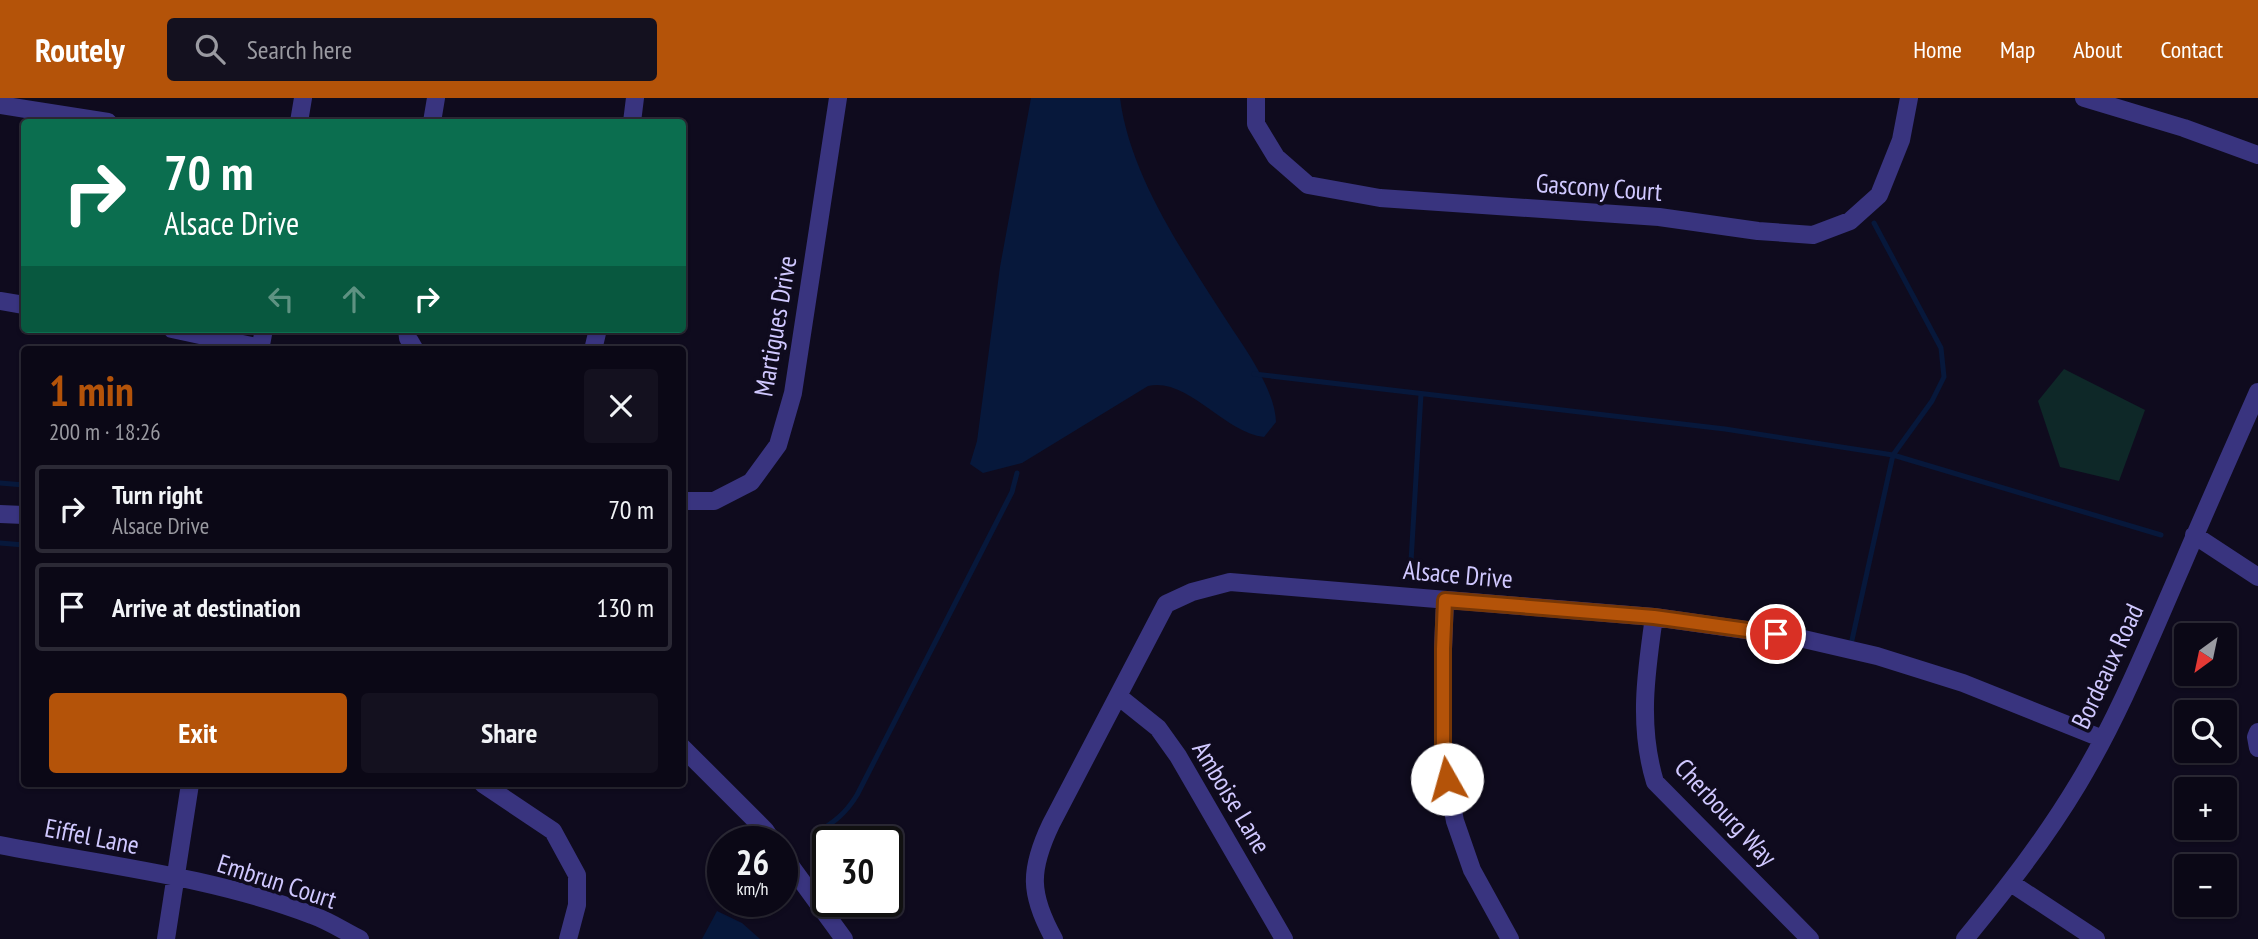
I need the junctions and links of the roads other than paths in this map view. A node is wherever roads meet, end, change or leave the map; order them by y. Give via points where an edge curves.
1 (303, 98) edge
2 (436, 98) edge
3 (635, 98) edge
4 (838, 98) edge
5 (1256, 98) edge
6 (1909, 98) edge
7 (2084, 98) edge
8 (0, 105) edge
9 (89, 119) edge
10 (300, 119) edge
11 (432, 119) edge
12 (632, 119) edge
13 (2258, 155) edge
14 (0, 301) edge
15 (21, 304) edge
16 (190, 333) edge
17 (247, 346) edge
18 (2258, 392) edge
19 (686, 501) edge
20 (0, 514) edge
21 (21, 516) edge
22 (2194, 536) junction
23 (2258, 577) edge
24 (1445, 600) junction
25 (1654, 617) junction
26 (1118, 696) junction
27 (2258, 732) edge
28 (2103, 739) junction
29 (2258, 748) edge
30 (686, 751) edge
31 (190, 787) edge
32 (487, 787) edge
33 (761, 826) edge
34 (0, 845) edge
35 (798, 876) edge
36 (175, 878) junction
37 (2011, 883) junction
38 (166, 939) edge
39 (360, 939) edge
40 (568, 939) edge
41 (844, 939) edge
42 (1054, 939) edge
43 (1284, 939) edge
44 (1510, 939) edge
45 (1811, 939) edge
46 (1965, 939) edge
47 (2095, 939) edge

1 - 10 street
2 - 11 street
3 - 12 street
4 - 19 street, Martigues Drive via 793,393 778,445 751,482 713,502
5 - 6 street, Gascony Court via 1256,124 1276,157 1308,185 1380,198 1659,217 1813,235 1850,221 1879,195 1901,140
7 - 13 street
8 - 9 street
14 - 15 street
16 - 17 street
18 - 22 street, Bordeaux Road
20 - 21 street
22 - 23 street
22 - 28 street, Bordeaux Road via 2132,684
24 - 25 street, Alsace Drive
24 - 26 street, Alsace Drive via 1230,582 1192,592 1166,604
24 - 44 street via 1443,758 1455,821 1472,870
25 - 28 street, Alsace Drive via 1795,637 1877,656 1963,683
25 - 45 street, Cherbourg Way via 1645,682 1645,731 1655,782
26 - 42 street, Alsace Drive via 1042,842 1035,868 1035,898
26 - 43 street, Amboise Lane via 1158,728 1178,756
27 - 29 street
28 - 37 street, Bordeaux Road
30 - 33 street
31 - 36 street
32 - 40 street via 553,831 576,875 578,905
34 - 36 street, Eiffel Lane
35 - 41 street
36 - 38 street
36 - 39 street, Embrun Court via 244,893 314,916
37 - 46 street, Bordeaux Road
37 - 47 street

